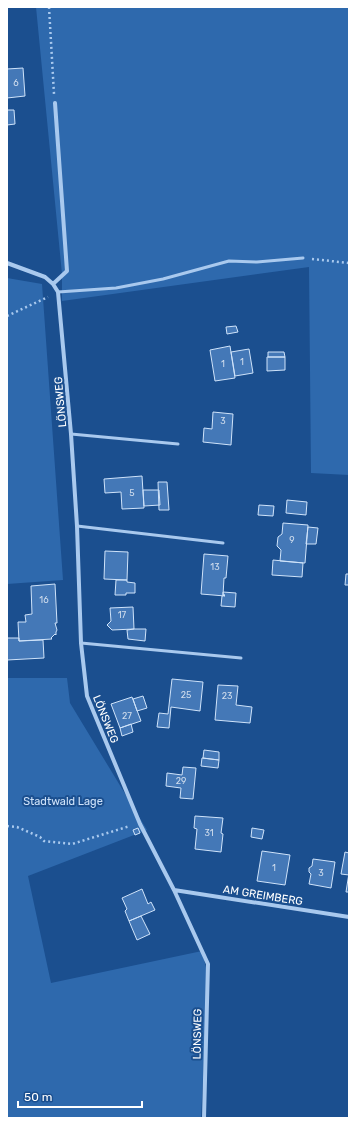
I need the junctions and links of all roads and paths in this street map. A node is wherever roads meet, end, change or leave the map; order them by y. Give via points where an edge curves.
1 (49, 7) edge
2 (55, 103) joint
3 (303, 258) joint
4 (7, 263) edge
5 (349, 263) edge
6 (54, 284) junction
7 (58, 292) junction
8 (7, 316) edge
9 (72, 434) junction
10 (178, 444) dead end
11 (77, 526) junction
12 (223, 542) dead end
13 (81, 643) junction
14 (240, 658) dead end
15 (7, 826) edge
16 (128, 827) dead end
17 (174, 890) junction
18 (349, 917) edge
19 (204, 1118) edge

1 - 2 path
2 - 6 street via 67,271
3 - 5 path
3 - 7 lane via 257,262 229,261 163,279 116,288
4 - 6 street via 44,277
6 - 7 street, LÖNSWEG
7 - 8 path
7 - 9 street, LÖNSWEG
9 - 10 lane
9 - 11 street, LÖNSWEG
11 - 12 lane
11 - 13 street, LÖNSWEG
13 - 14 lane
13 - 17 street, LÖNSWEG via 86,696 140,824
15 - 16 path via 17,827 44,841 72,844
17 - 18 street, AM GREIMBERG
17 - 19 street, LÖNSWEG via 208,964

